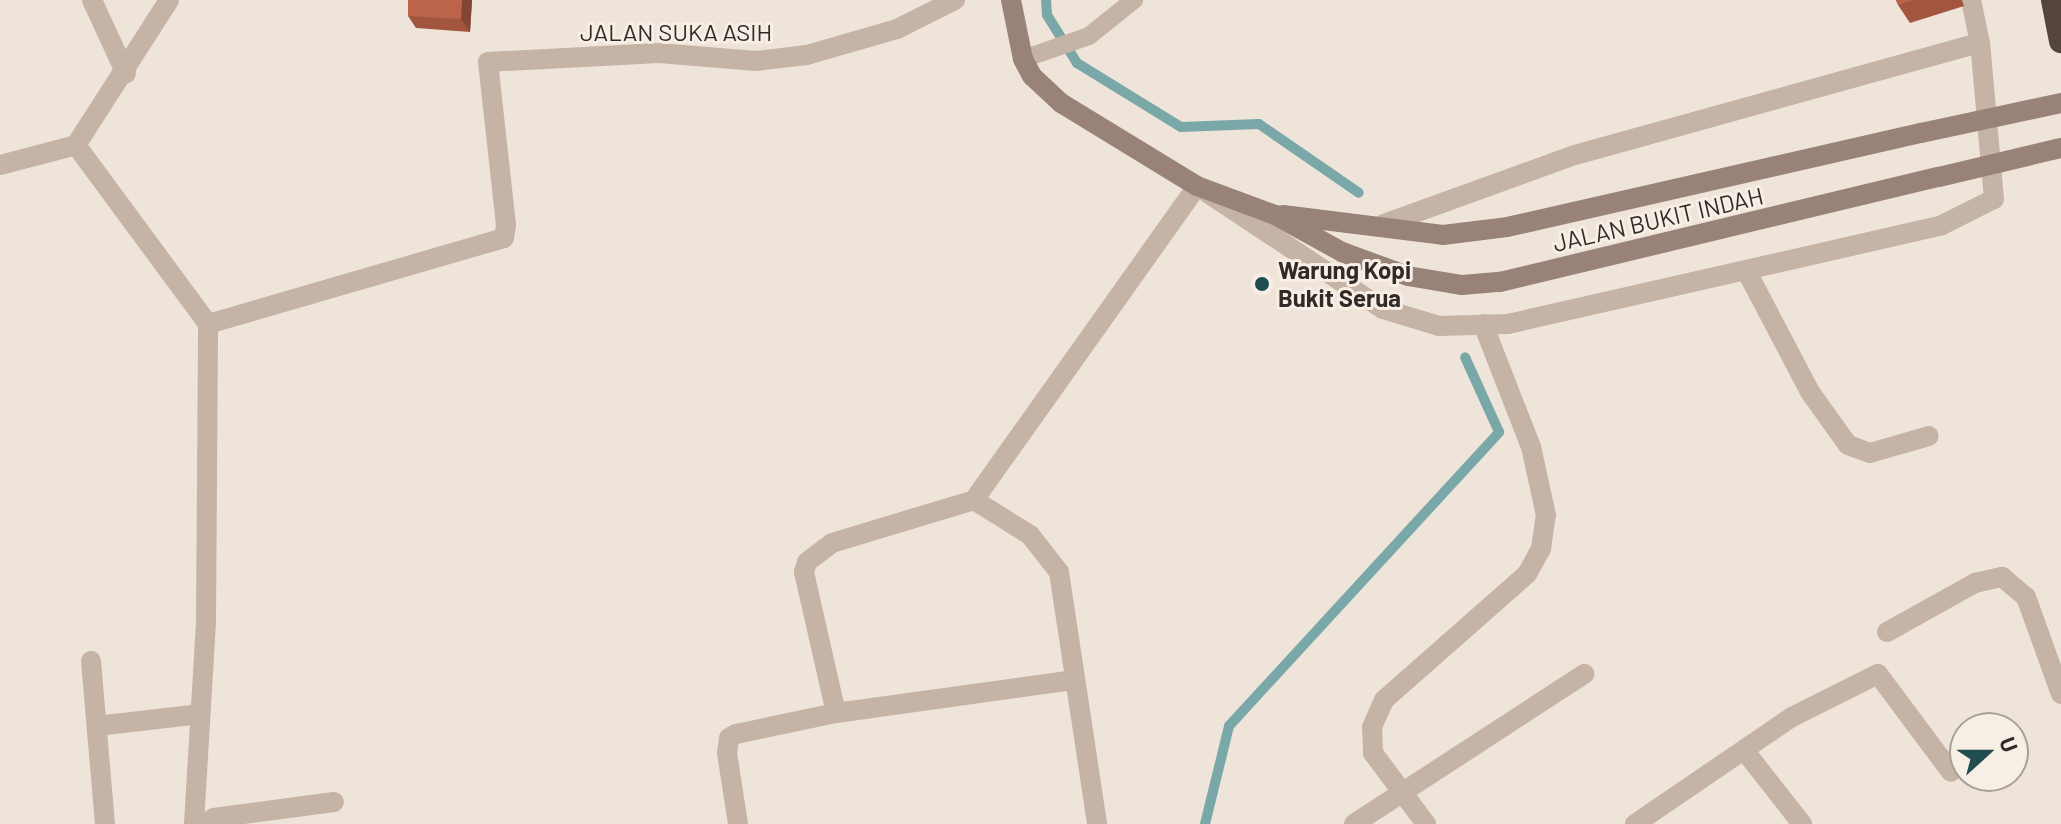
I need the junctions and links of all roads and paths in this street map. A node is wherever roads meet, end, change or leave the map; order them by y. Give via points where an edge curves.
1 (92, 0) edge
2 (169, 0) edge
3 (955, 0) edge
4 (1011, 0) edge
5 (1134, 0) edge
6 (1971, 0) edge
7 (2053, 0) edge
8 (2061, 41) edge
9 (1980, 43) junction
10 (1023, 59) junction
11 (126, 74) junction
12 (2061, 103) edge
13 (76, 145) junction
14 (2061, 148) edge
15 (0, 165) edge
16 (1197, 186) junction
17 (1275, 215) junction
18 (1384, 224) junction
19 (1747, 272) junction
20 (208, 324) junction
21 (1483, 324) junction
22 (1929, 436) dead end
23 (974, 500) junction
24 (1887, 632) dead end
25 (91, 661) dead end
26 (1584, 674) dead end
27 (1075, 680) junction
28 (2061, 694) edge
29 (836, 713) junction
30 (200, 714) junction
31 (97, 726) junction
32 (1744, 750) junction
33 (1949, 769) edge
34 (1397, 792) junction
35 (334, 802) dead end
36 (213, 822) edge
37 (105, 824) edge
38 (194, 824) edge
39 (738, 824) edge
40 (1095, 824) edge
41 (1354, 824) edge
42 (1426, 824) edge
43 (1635, 824) edge
44 (1802, 824) edge

1 - 11 street
2 - 11 street
3 - 20 street, JALAN SUKA ASIH via 897,29 807,55 756,61 659,53 488,62 504,238
4 - 10 main road, JALAN BUKIT INDAH
5 - 10 lane via 1089,36
6 - 9 street
7 - 8 highway
9 - 18 street via 1575,155
9 - 19 street via 1994,199 1940,226
10 - 16 main road, JALAN BUKIT INDAH via 1032,76 1061,103
11 - 13 street
12 - 18 main road, JALAN BUKIT INDAH, bridge via 1507,227 1443,235
13 - 15 street
13 - 20 street
14 - 17 main road, JALAN BUKIT INDAH, bridge via 1652,249 1462,285 1408,276 1342,252
16 - 17 main road, JALAN BUKIT INDAH
16 - 21 street via 1383,309 1439,326
16 - 23 street
17 - 18 main road, JALAN BUKIT INDAH
19 - 21 street via 1508,324
19 - 22 street via 1810,392 1848,445 1870,453
20 - 30 street
21 - 34 street via 1534,458 1546,515 1541,549 1527,574 1384,700 1372,727 1373,753
23 - 27 street via 1030,535 1059,572
23 - 29 street via 832,543 807,562 804,572
24 - 28 street via 1975,583 2002,577 2026,597
25 - 31 street
26 - 34 street
27 - 29 street
27 - 40 street
29 - 39 street via 729,738
30 - 31 street
30 - 38 street
31 - 37 street
32 - 33 street via 1792,717 1878,674
32 - 43 street
32 - 44 street
34 - 41 street
34 - 42 street
35 - 36 street

